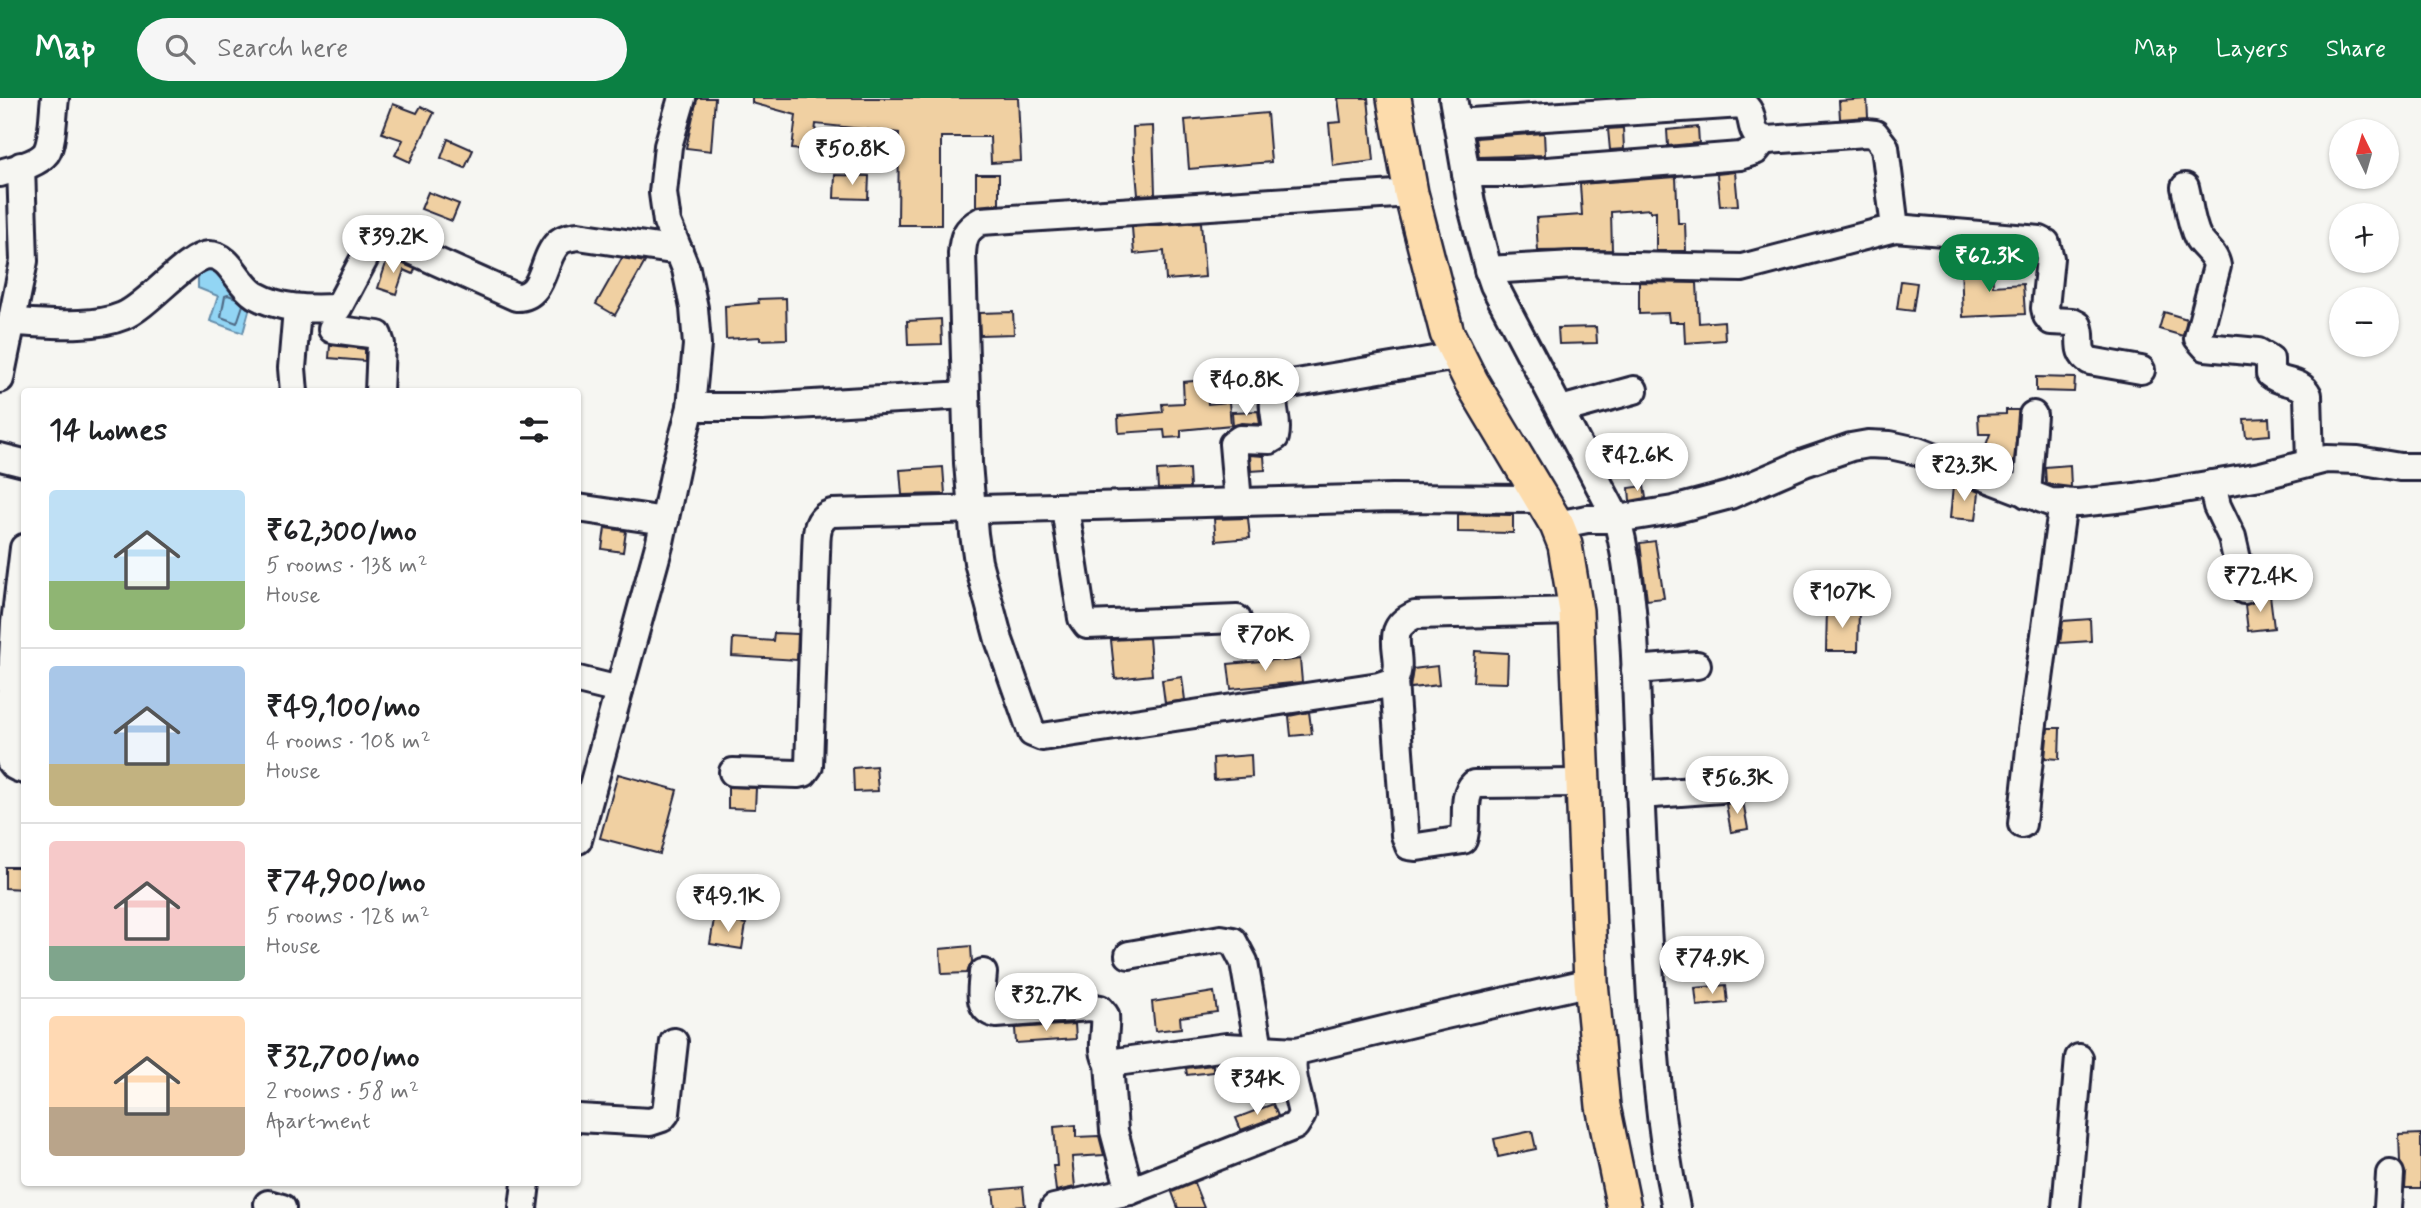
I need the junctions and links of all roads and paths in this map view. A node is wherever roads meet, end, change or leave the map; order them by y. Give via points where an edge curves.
1 (55, 98) edge
2 (682, 98) edge
3 (1394, 98) edge
4 (1758, 105) edge
5 (1455, 110) edge
6 (1764, 139) junction
7 (10, 169) edge
8 (1466, 173) junction
9 (2185, 187) dead end
10 (1411, 192) junction
11 (1895, 228) junction
12 (679, 251) junction
13 (1488, 270) junction
14 (296, 309) junction
15 (335, 318) junction
16 (12, 322) junction
17 (294, 341) junction
18 (1457, 356) junction
19 (1, 368) edge
20 (2141, 370) dead end
21 (294, 388) edge
22 (379, 388) edge
23 (1634, 390) dead end
24 (966, 395) junction
25 (691, 407) junction
26 (1561, 410) junction
27 (2033, 415) dead end
28 (0, 457) edge
29 (21, 462) edge
30 (2310, 462) junction
31 (2421, 467) edge
32 (2212, 484) junction
33 (2027, 495) junction
34 (1238, 502) junction
35 (2063, 502) junction
36 (581, 508) edge
37 (972, 508) junction
38 (1065, 508) junction
39 (1581, 516) junction
40 (665, 521) junction
41 (2244, 590) dead end
42 (21, 610) edge
43 (1576, 611) junction
44 (1237, 619) dead end
45 (19, 651) edge
46 (1697, 665) dead end
47 (1635, 670) junction
48 (581, 681) edge
49 (1394, 681) junction
50 (619, 690) junction
51 (21, 769) edge
52 (733, 772) dead end
53 (1583, 783) junction
54 (1721, 789) dead end
55 (1640, 794) junction
56 (2022, 824) dead end
57 (581, 828) edge
58 (1129, 955) dead end
59 (983, 972) dead end
60 (1591, 982) junction
61 (674, 1042) dead end
62 (1259, 1048) junction
63 (1297, 1051) junction
64 (2079, 1058) dead end
65 (1110, 1063) junction
66 (581, 1118) edge
67 (2390, 1174) dead end
68 (526, 1186) edge
69 (1130, 1191) junction
70 (523, 1208) edge
71 (1054, 1208) edge
72 (1625, 1208) edge
73 (1676, 1208) edge
74 (2066, 1208) edge
75 (2388, 1208) edge

1 - 7 street via 45,154
2 - 12 street via 668,146 663,193 667,222
3 - 10 main road
4 - 5 street
4 - 6 street via 1754,132
5 - 8 street
6 - 8 street via 1755,151 1740,156
6 - 11 street via 1875,134 1885,147
7 - 16 street via 25,249
8 - 13 street
9 - 30 street via 2195,230 2217,266 2198,338 2206,347 2258,352 2270,359 2274,378 2305,389
10 - 18 main road via 1439,308
10 - 24 street via 981,221 969,228 963,240
11 - 13 street via 1742,268 1574,265
11 - 20 street via 2046,243 2050,258 2047,316 2078,325 2079,350 2090,361
12 - 15 street via 567,238 556,244 533,292 516,297 384,238 371,246
12 - 25 street via 694,308 697,345
13 - 26 street
14 - 15 street
14 - 16 street via 254,294 227,262 209,255 195,260 123,317 90,323
14 - 17 street
15 - 17 street via 323,343
15 - 22 street via 378,335 382,344
16 - 19 street
17 - 21 street
18 - 34 street via 1281,388 1273,401 1275,437 1240,439 1233,444
18 - 39 main road
23 - 26 street
24 - 25 street
24 - 37 street
25 - 40 street
26 - 39 street
27 - 33 street
28 - 29 street
30 - 31 street via 2358,460
30 - 32 street
32 - 35 street via 2135,497
32 - 41 street via 2232,537
33 - 35 street
33 - 39 street via 1917,452 1868,444 1804,463 1730,495 1673,510
34 - 38 street
34 - 39 street via 1392,498
35 - 56 street
36 - 40 street
37 - 38 street
37 - 49 street via 978,562 999,640 1034,736 1379,687
37 - 52 street via 823,516 816,554 809,766 798,774
38 - 44 street via 1082,618 1087,625
39 - 43 main road via 1566,545
39 - 47 street via 1626,556
40 - 50 street
42 - 45 street
43 - 49 street via 1415,615 1399,625 1395,635 1398,674
43 - 53 main road
45 - 51 street via 9,754 10,762
46 - 47 street
47 - 55 street
48 - 50 street
49 - 53 street via 1409,846 1462,840 1467,794 1474,784
50 - 57 street
53 - 60 main road
54 - 55 street
55 - 73 street via 1655,1065
58 - 62 street via 1220,939 1233,941 1244,962
59 - 65 street via 982,1000 988,1012 1100,1009 1105,1015 1105,1058
60 - 63 street
60 - 72 main road via 1604,1106
61 - 66 street via 662,1118 650,1122
62 - 63 street
62 - 65 street via 1226,1047
63 - 69 street via 1292,1066 1302,1115 1295,1126
64 - 74 street
65 - 69 street via 1114,1130
67 - 75 street
68 - 70 street
69 - 71 street

